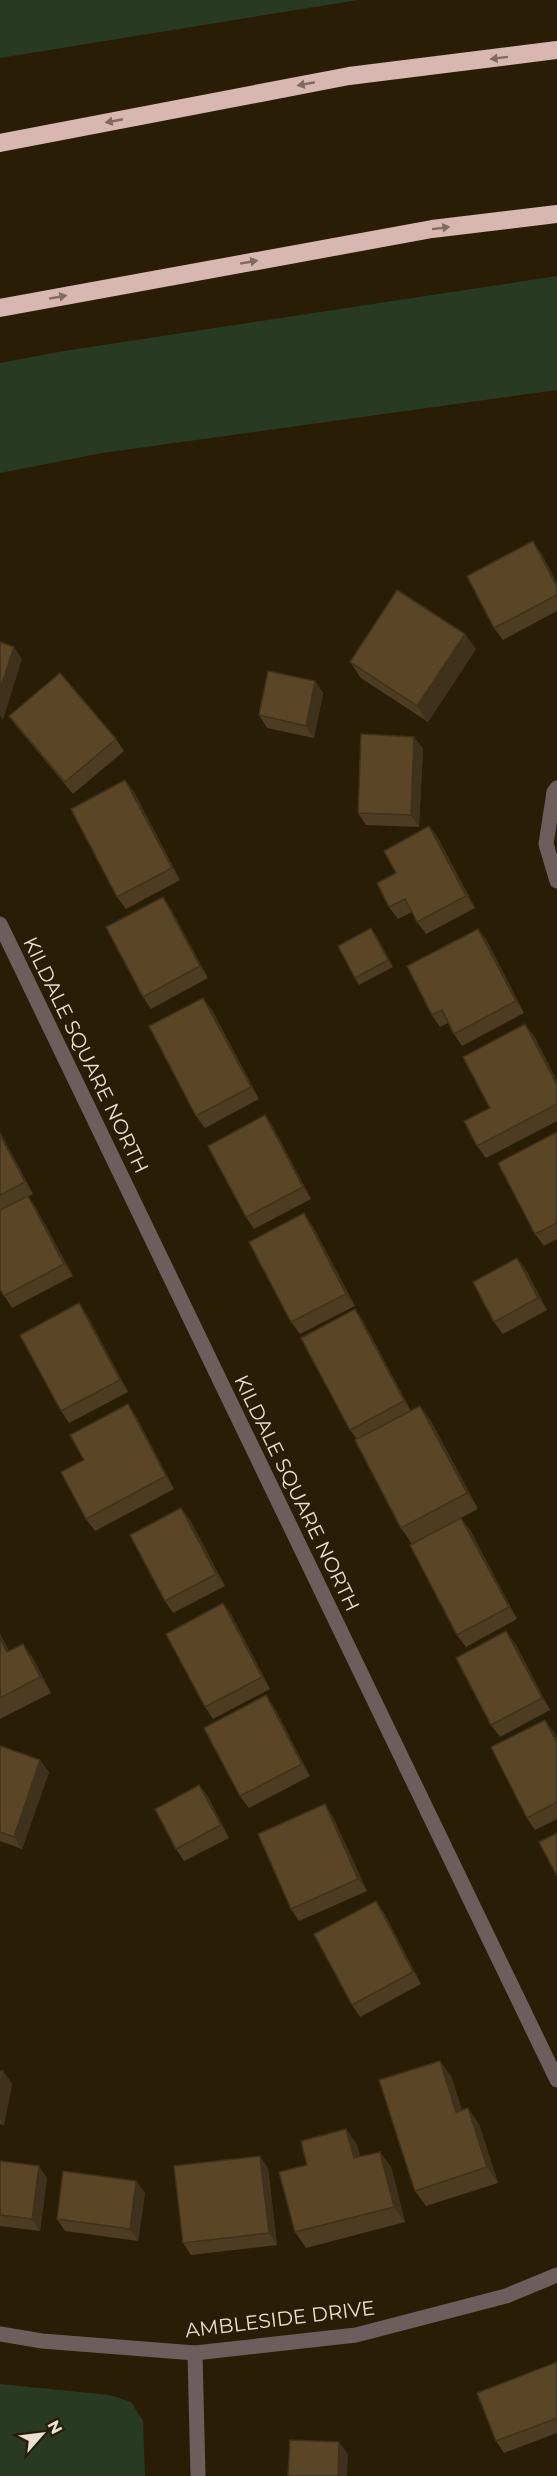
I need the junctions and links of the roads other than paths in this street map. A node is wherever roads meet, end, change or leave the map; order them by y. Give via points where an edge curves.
1 (557, 50) edge
2 (0, 143) edge
3 (557, 214) edge
4 (0, 308) edge
5 (555, 790) edge
6 (557, 881) edge
7 (0, 924) edge
8 (557, 2080) edge
9 (557, 2275) edge
10 (0, 2334) edge
11 (195, 2354) junction
12 (198, 2476) edge

1 -> 2 highway via 349,76
4 -> 3 highway via 432,229
5 - 6 street via 546,844
7 - 8 street, KILDALE SQUARE NORTH
9 - 11 street, AMBLESIDE DRIVE via 506,2296 356,2335
10 - 11 street, AMBLESIDE DRIVE
11 - 12 street

